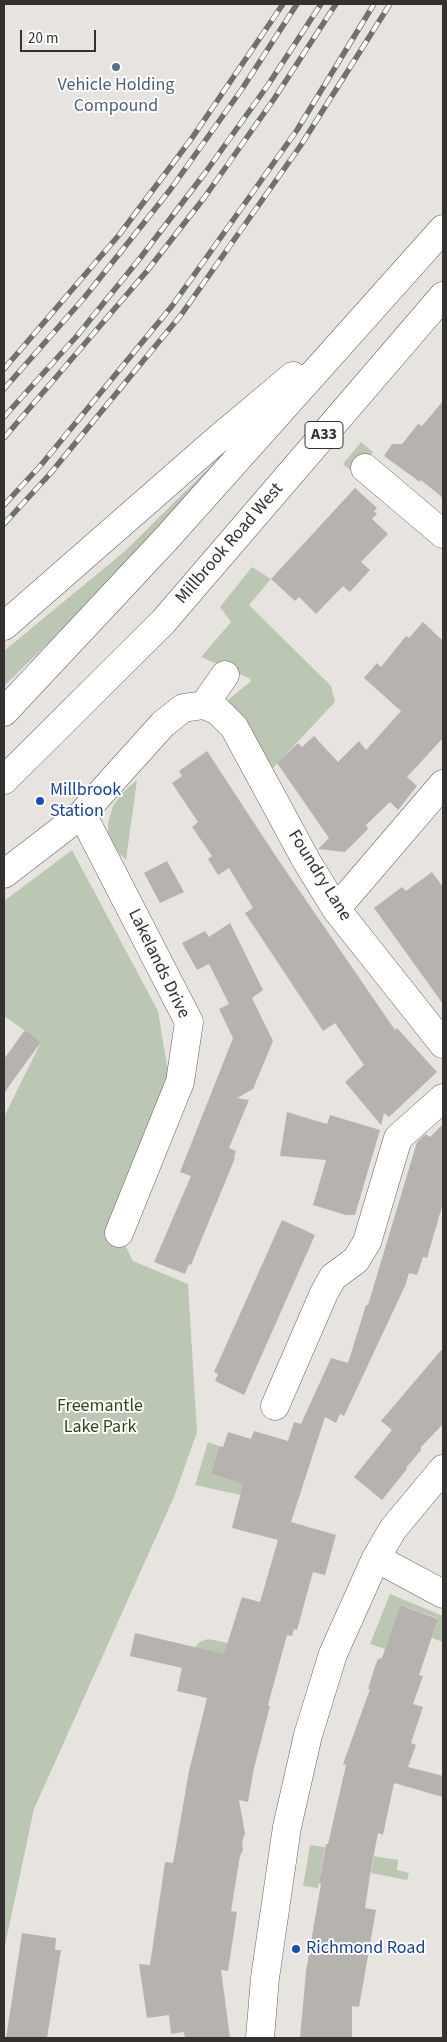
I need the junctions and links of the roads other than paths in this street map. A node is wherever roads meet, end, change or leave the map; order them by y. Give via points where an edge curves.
1 (443, 229) edge
2 (443, 296) edge
3 (369, 313) junction
4 (365, 468) dead end
5 (443, 534) edge
6 (4, 626) edge
7 (225, 675) dead end
8 (204, 704) junction
9 (4, 712) edge
10 (4, 780) edge
11 (443, 784) edge
12 (82, 814) junction
13 (4, 874) edge
14 (336, 909) junction
15 (443, 1044) edge
16 (443, 1098) edge
17 (119, 1232) dead end
18 (275, 1406) dead end
19 (443, 1469) edge
20 (376, 1558) junction
21 (443, 1594) edge
22 (260, 2038) edge

1 - 3 main road, A33
2 - 10 main road, Millbrook Road West / A33 via 163,622
3 - 6 main road via 219,438
3 - 9 main road, A33 via 165,540
4 - 5 main road
7 - 8 main road
8 - 12 main road via 183,708 163,724
8 - 14 main road, Foundry Lane via 218,710 234,727
11 - 14 main road
12 - 13 main road
12 - 17 main road, Lakelands Drive via 189,1022 180,1082
14 - 15 main road, Foundry Lane
16 - 18 main road via 398,1138 367,1242 356,1260 333,1277
19 - 20 main road via 393,1530
20 - 21 main road
20 - 22 main road via 340,1635 308,1735 287,1826 265,1978

